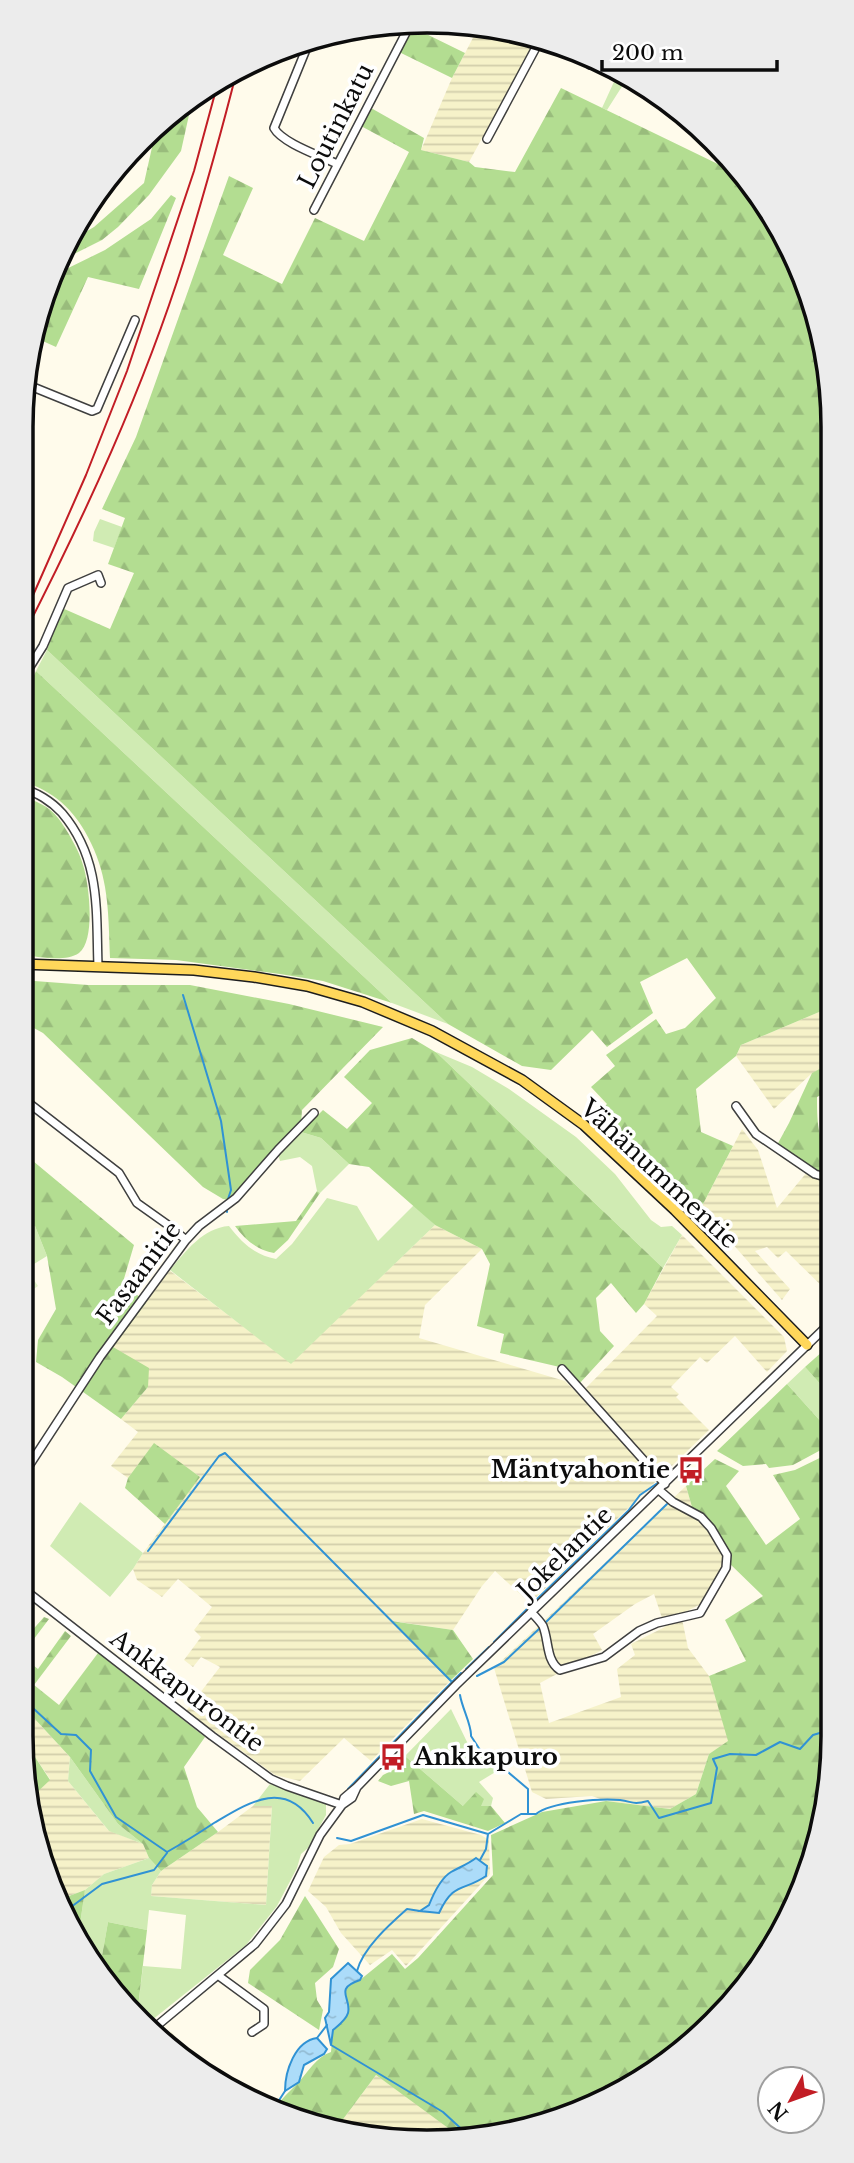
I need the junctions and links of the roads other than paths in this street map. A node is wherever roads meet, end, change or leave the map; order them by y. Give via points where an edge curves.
1 (405, 34) edge
2 (535, 49) edge
3 (305, 53) edge
4 (487, 139) dead end
5 (337, 164) junction
6 (314, 210) dead end
7 (135, 320) dead end
8 (36, 388) edge
9 (101, 583) dead end
10 (33, 662) edge
11 (33, 793) edge
12 (33, 964) edge
13 (98, 966) junction
14 (33, 1106) edge
15 (736, 1106) dead end
16 (314, 1114) dead end
17 (821, 1176) edge
18 (186, 1240) junction
19 (821, 1332) edge
20 (807, 1345) junction
21 (562, 1369) dead end
22 (33, 1460) edge
23 (662, 1487) junction
24 (33, 1596) edge
25 (531, 1612) junction
26 (342, 1805) junction
27 (219, 1976) junction
28 (159, 2024) edge
29 (252, 2032) dead end

1 - 5 street, Loutinkatu
2 - 4 street
3 - 5 street via 274,128
5 - 6 street, Loutinkatu
7 - 8 street via 97,408 92,411
9 - 10 street via 98,575 68,588
11 - 13 street via 56,807 82,840 90,861
12 - 13 main road, Vähänummentie
13 - 20 main road, Vähänummentie via 194,970 307,986 363,1002 486,1059 584,1125
14 - 18 street via 119,1172 137,1203
15 - 17 street via 756,1134
16 - 18 street, Fasaanitie via 236,1198
18 - 22 street, Fasaanitie via 100,1357
19 - 20 street, Jokelantie
20 - 23 street, Jokelantie
21 - 23 street
23 - 25 street, Jokelantie
23 - 25 street via 673,1502 701,1517 727,1555 726,1567 700,1613 657,1623 604,1657 561,1670 554,1666 544,1628
24 - 26 street, Ankkapurontie via 271,1779
25 - 26 street, Jokelantie via 436,1704
26 - 27 street, Jokelantie via 320,1835 272,1924
27 - 28 street, Jokelantie
27 - 29 street via 264,2009 264,2024

